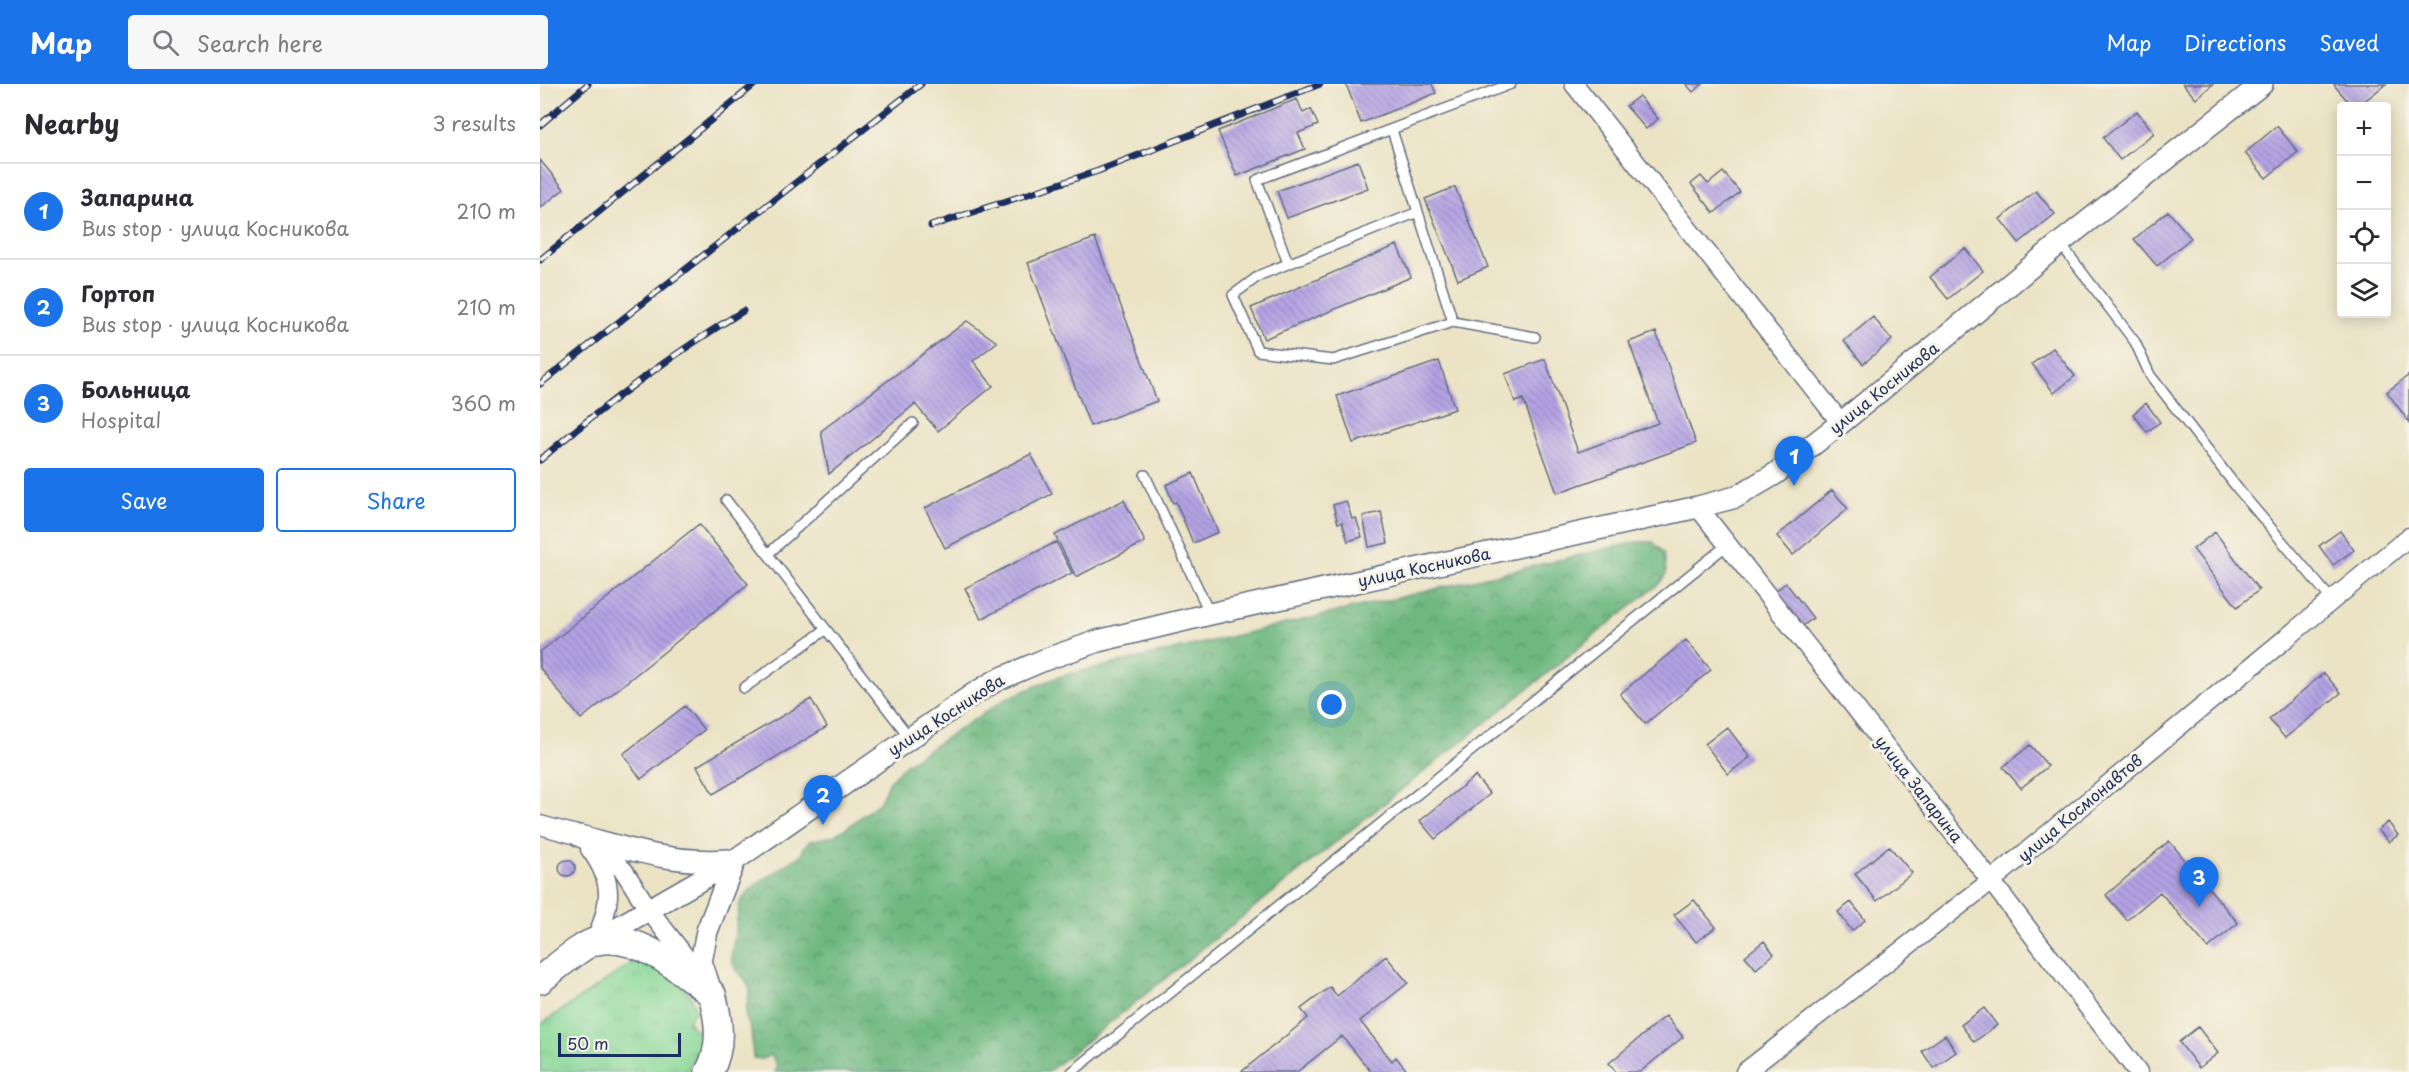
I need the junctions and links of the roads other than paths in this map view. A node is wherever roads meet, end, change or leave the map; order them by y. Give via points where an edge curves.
1 (1511, 84) edge
2 (1574, 84) edge
3 (2262, 84) edge
4 (1392, 130) junction
5 (1418, 212) junction
6 (2060, 243) junction
7 (1288, 263) junction
8 (1453, 322) junction
9 (1535, 337) dead end
10 (913, 423) dead end
11 (1841, 423) junction
12 (1145, 475) dead end
13 (726, 500) dead end
14 (1698, 507) junction
15 (2409, 537) edge
16 (1727, 545) junction
17 (769, 553) junction
18 (2331, 599) junction
19 (1210, 614) junction
20 (825, 630) junction
21 (744, 688) dead end
22 (910, 738) junction
23 (540, 825) edge
24 (580, 836) junction
25 (735, 860) junction
26 (1991, 881) junction
27 (649, 910) junction
28 (596, 941) junction
29 (540, 980) edge
30 (712, 994) junction
31 (709, 1072) edge
32 (1071, 1072) edge
33 (1744, 1072) edge
34 (2138, 1072) edge

1 - 4 lane
2 - 11 street
3 - 6 street, улица Косникова
4 - 5 lane
4 - 7 lane via 1257,180
5 - 7 lane
5 - 8 lane
6 - 11 street, улица Косникова
6 - 18 lane via 2135,342 2150,375 2238,489
7 - 8 lane via 1260,275 1233,295 1258,351 1333,360
8 - 9 lane
10 - 17 lane
11 - 14 street, улица Косникова via 1755,487 1737,497
12 - 19 lane
13 - 17 lane
14 - 16 street, улица Запарина
14 - 19 street, улица Косникова
15 - 18 street, улица Космонавтов
16 - 26 street, улица Запарина
16 - 32 lane
17 - 20 lane
18 - 26 street, улица Космонавтов
19 - 22 street, улица Косникова via 1098,641 1020,670 972,695
20 - 21 lane
20 - 22 lane
22 - 25 street, улица Косникова
23 - 24 street
24 - 25 street via 679,861
24 - 27 street via 624,870
24 - 28 street via 602,866 607,882 606,910
25 - 27 street, улица Косникова
25 - 30 street via 707,931 701,962
26 - 33 street, улица Космонавтов
26 - 34 street, улица Запарина
27 - 28 street, улица Косникова
27 - 30 street
28 - 29 main road, улица Косникова
28 - 30 main road via 624,941 659,956
30 - 31 main road via 719,1030

